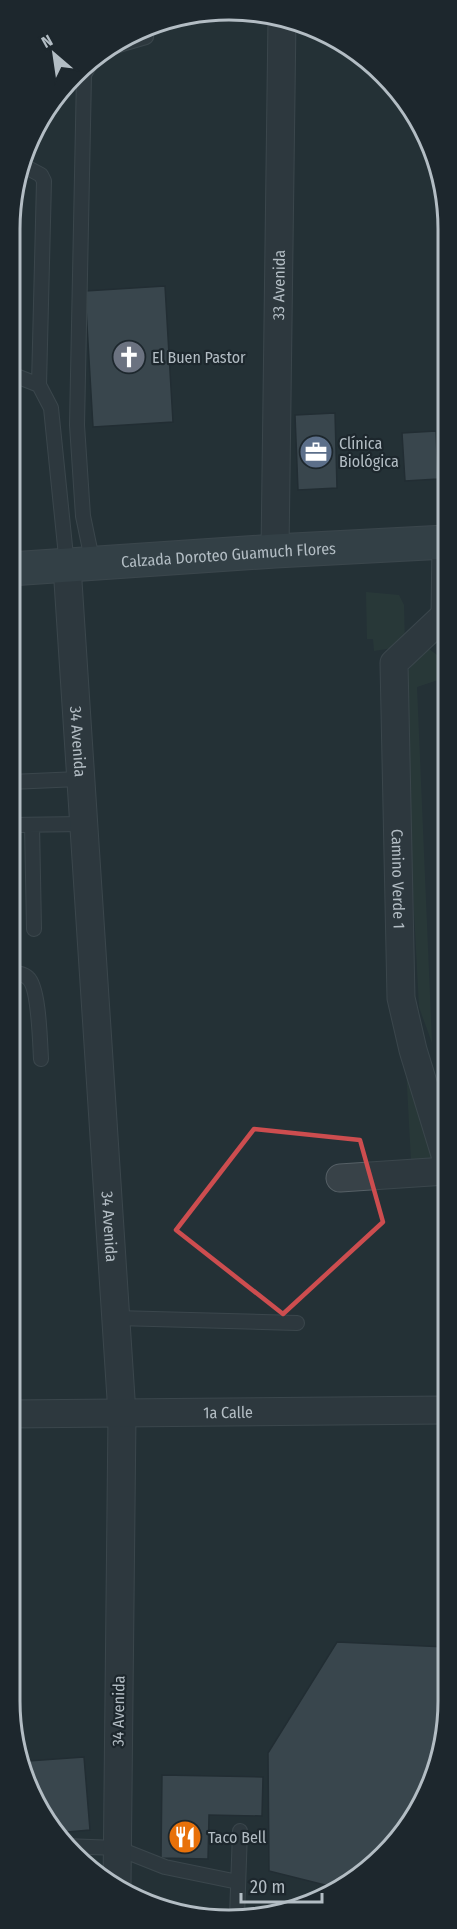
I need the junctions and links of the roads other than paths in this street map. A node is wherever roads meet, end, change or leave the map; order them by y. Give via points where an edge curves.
1 (282, 27) edge
2 (146, 38) dead end
3 (138, 40) edge
4 (84, 78) edge
5 (29, 167) edge
6 (20, 378) edge
7 (39, 385) junction
8 (438, 542) edge
9 (275, 551) junction
10 (80, 565) junction
11 (20, 568) edge
12 (438, 622) edge
13 (79, 779) junction
14 (20, 782) edge
15 (83, 824) junction
16 (20, 825) edge
17 (32, 825) junction
18 (34, 929) dead end
19 (20, 974) edge
20 (41, 1059) dead end
21 (438, 1131) edge
22 (438, 1172) edge
23 (340, 1178) dead end
24 (116, 1318) junction
25 (297, 1323) dead end
26 (438, 1410) edge
27 (20, 1414) edge
28 (122, 1414) junction
29 (240, 1831) dead end
30 (80, 1847) edge
31 (117, 1848) junction
32 (117, 1877) edge
33 (238, 1882) junction
34 (237, 1909) edge

1 - 9 street, 33 Avenida
2 - 3 lane
4 - 10 lane via 77,425 83,516
5 - 7 lane via 44,181
6 - 7 lane
7 - 10 lane via 51,408
8 - 9 main road, Calzada Doroteo Guamuch Flores
9 - 10 main road, Calzada Doroteo Guamuch Flores
10 - 11 main road, Calzada Doroteo Guamuch Flores
10 - 13 street, 34 Avenida
12 - 21 street, Camino Verde 1 via 394,663 401,998
13 - 14 lane
13 - 15 street, 34 Avenida
15 - 17 lane
15 - 24 street, 34 Avenida
16 - 17 lane
17 - 18 lane
19 - 20 lane via 29,978 35,988
22 - 23 street
24 - 25 lane
24 - 28 street, 34 Avenida
26 - 28 street, 1a Calle
27 - 28 street, 1a Calle
28 - 31 street, 34 Avenida
29 - 33 lane
30 - 31 lane
31 - 32 street, 34 Avenida
31 - 33 lane via 165,1867
33 - 34 lane

